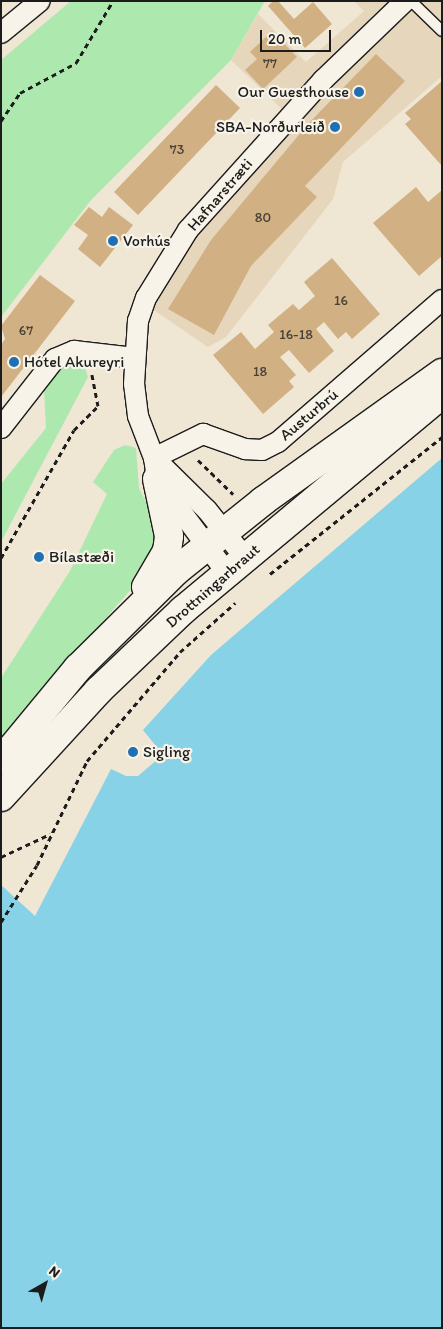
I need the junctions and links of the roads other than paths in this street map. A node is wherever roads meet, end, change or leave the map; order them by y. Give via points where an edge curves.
1 (40, 1) edge
2 (405, 1) edge
3 (411, 1) edge
4 (442, 31) edge
5 (1, 33) edge
6 (442, 300) edge
7 (135, 358) junction
8 (442, 373) edge
9 (442, 394) edge
10 (1, 428) edge
11 (155, 468) junction
12 (215, 539) junction
13 (236, 565) junction
14 (124, 620) junction
15 (1, 761) edge
16 (1, 797) edge

1 - 5 street
2 - 7 street, Hafnarstræti via 323,80 188,230 146,298
3 - 4 lane
6 - 11 street, Austurbrú via 278,442 262,450 203,434 183,441
7 - 10 street via 96,351 74,351 55,359
7 - 11 street via 138,416
8 - 12 highway, Drottningarbraut
9 - 13 highway, Drottningarbraut
11 - 12 street
11 - 14 highway via 168,522 167,551
12 - 13 street
12 - 14 highway, Drottningarbraut
13 - 16 highway, Drottningarbraut via 98,691
14 - 15 highway, Drottningarbraut

